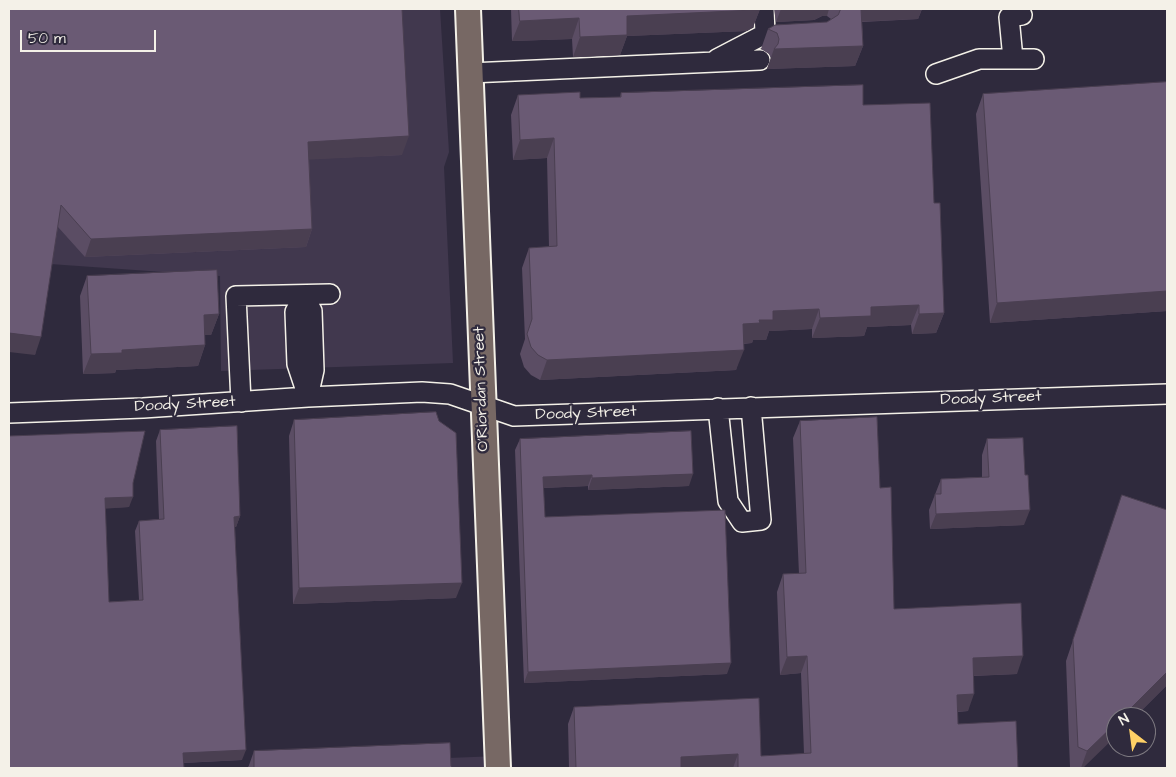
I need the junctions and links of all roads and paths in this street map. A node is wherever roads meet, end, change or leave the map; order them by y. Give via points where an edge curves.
1 (468, 9) edge
2 (764, 9) edge
3 (1013, 14) edge
4 (1013, 59) junction
5 (1034, 59) dead end
6 (760, 60) dead end
7 (711, 62) junction
8 (470, 73) junction
9 (936, 74) dead end
10 (330, 294) dead end
11 (304, 296) junction
12 (1167, 394) edge
13 (308, 397) junction
14 (241, 402) junction
15 (482, 406) junction
16 (751, 407) junction
17 (718, 408) junction
18 (9, 413) edge
19 (498, 768) edge

1 - 8 main road, O'Riordan Street
2 - 7 street via 774,33
3 - 4 street
4 - 5 street
4 - 9 street via 979,59
6 - 7 street
7 - 8 street
8 - 15 main road, O'Riordan Street
10 - 11 street
11 - 13 street via 312,311 314,370
11 - 14 street via 236,296
12 - 16 street, Doody Street
13 - 14 street, Doody Street
13 - 15 street, Doody Street via 422,392 450,394
14 - 18 street, Doody Street
15 - 17 street, Doody Street via 514,416
15 - 19 main road, O'Riordan Street
16 - 17 street, Doody Street
16 - 17 street via 761,520 742,522 728,501

